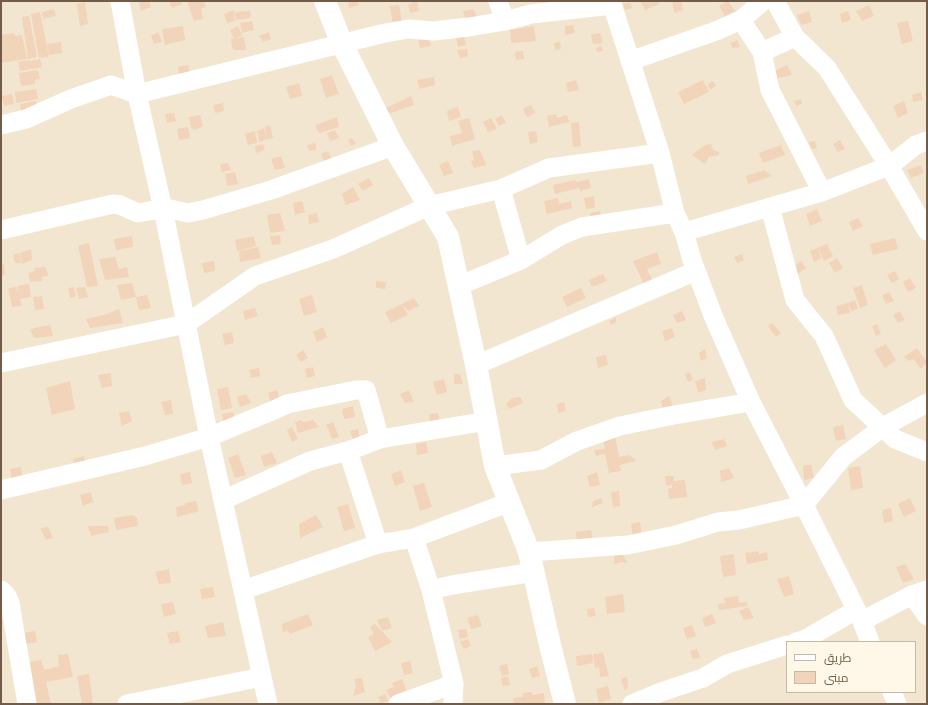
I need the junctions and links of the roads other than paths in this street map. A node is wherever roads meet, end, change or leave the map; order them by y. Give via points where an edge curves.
1 (120, 1) edge
2 (325, 1) edge
3 (498, 1) edge
4 (763, 1) edge
5 (775, 1) edge
6 (611, 3) edge
7 (741, 20) junction
8 (505, 21) junction
9 (795, 37) junction
10 (342, 44) junction
11 (762, 52) junction
12 (630, 62) junction
13 (137, 94) junction
14 (1, 126) edge
15 (927, 141) edge
16 (393, 146) junction
17 (660, 153) junction
18 (889, 166) junction
19 (501, 189) junction
20 (822, 192) junction
21 (429, 206) junction
22 (770, 207) junction
23 (163, 209) junction
24 (675, 213) junction
25 (1, 230) edge
26 (927, 231) edge
27 (684, 232) junction
28 (521, 260) junction
29 (696, 271) junction
30 (458, 286) junction
31 (186, 324) junction
32 (1, 363) edge
33 (476, 365) junction
34 (750, 402) junction
35 (927, 403) edge
36 (487, 421) junction
37 (883, 427) junction
38 (209, 437) junction
39 (380, 439) junction
40 (348, 451) junction
41 (927, 452) edge
42 (495, 466) junction
43 (1, 490) edge
44 (223, 500) junction
45 (510, 502) junction
46 (804, 505) junction
47 (414, 538) junction
48 (378, 544) junction
49 (529, 552) junction
50 (534, 572) junction
51 (1, 590) edge
52 (243, 590) junction
53 (431, 590) junction
54 (919, 593) edge
55 (859, 616) junction
56 (927, 616) edge
57 (800, 641) edge
58 (870, 641) edge
59 (786, 645) edge
60 (262, 676) junction
61 (454, 684) junction
62 (892, 693) edge
63 (27, 704) edge
64 (126, 704) edge
65 (268, 704) edge
66 (398, 704) edge
67 (453, 704) edge
68 (565, 704) edge
69 (632, 704) edge
70 (897, 704) edge

1 - 13 street
2 - 10 street
3 - 8 street
4 - 7 street
5 - 9 street
6 - 8 street via 531,14
6 - 12 street
7 - 11 street
7 - 12 street
8 - 10 street via 434,31 409,29
9 - 11 street
9 - 18 street via 826,68
10 - 13 street
10 - 16 street
11 - 20 street via 770,90
12 - 17 street
13 - 14 street via 111,85 26,119
13 - 23 street
15 - 18 street via 916,145
16 - 21 street
16 - 23 street via 271,190 203,210 188,213
17 - 19 street via 549,168
17 - 24 street
18 - 20 street
18 - 26 street
19 - 21 street
19 - 28 street
20 - 22 street
21 - 30 street via 448,237
21 - 31 street via 334,249 255,276
22 - 27 street
22 - 37 street via 796,300 824,336 853,400
23 - 25 street via 138,213 113,204
23 - 31 street
24 - 27 street
24 - 28 street via 582,227 562,235
27 - 29 street
28 - 30 street
29 - 33 street
29 - 34 street
30 - 33 street
31 - 32 street
31 - 38 street
33 - 36 street
34 - 42 street via 620,426 577,441 541,460
34 - 46 street
35 - 37 street
36 - 39 street
36 - 42 street
37 - 41 street via 895,440
37 - 46 street via 843,457
38 - 39 street via 287,404 342,392 366,390
38 - 43 street via 145,456
38 - 44 street
39 - 40 street
40 - 44 street via 310,460
40 - 48 street
42 - 45 street
44 - 52 street
45 - 47 street
45 - 49 street
46 - 49 street via 739,520 718,522 676,535 628,545
46 - 55 street
47 - 48 street
47 - 53 street
48 - 52 street
49 - 50 street
50 - 53 street
50 - 68 street
51 - 63 street via 10,603
52 - 60 street
53 - 61 street
54 - 55 street
54 - 56 street
55 - 57 street
55 - 58 street
59 - 69 street via 727,664 703,678
60 - 64 street
60 - 65 street
61 - 66 street
61 - 67 street
62 - 70 street

